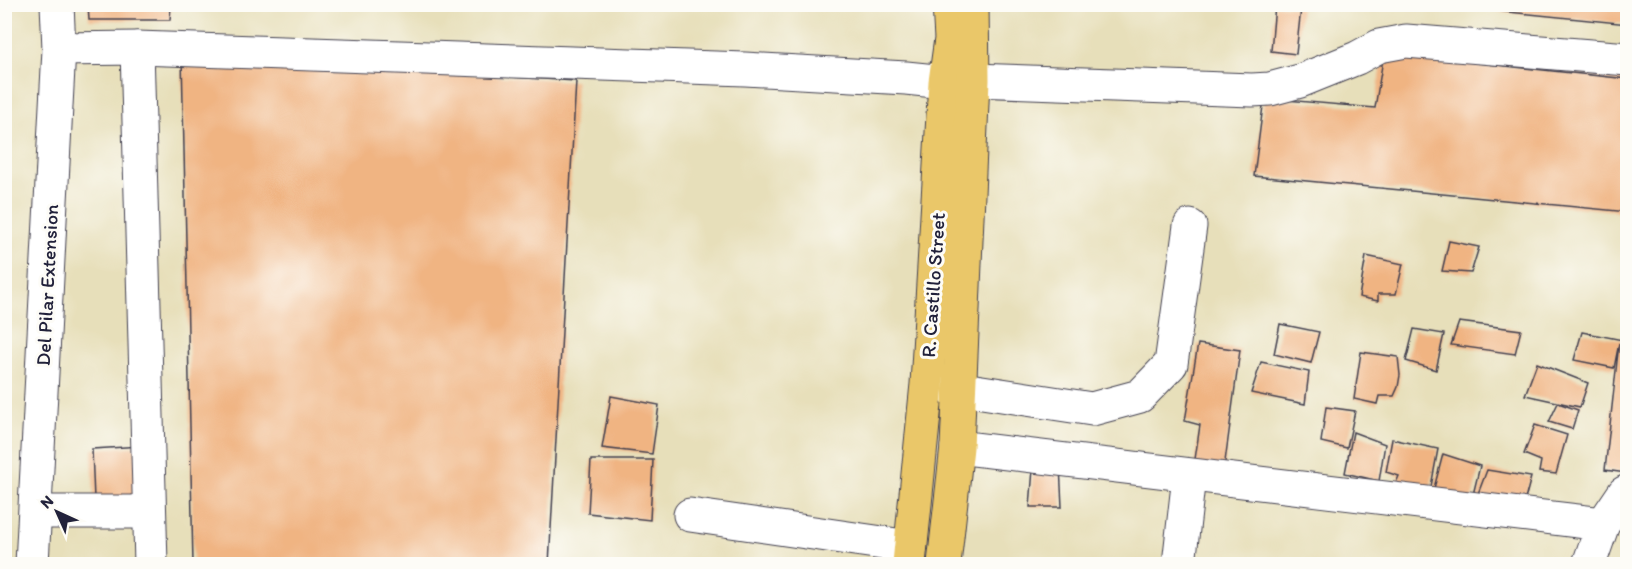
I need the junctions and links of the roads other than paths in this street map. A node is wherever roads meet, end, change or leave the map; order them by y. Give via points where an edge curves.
1 (57, 4) edge
2 (949, 4) edge
3 (972, 4) edge
4 (137, 48) junction
5 (59, 50) junction
6 (1628, 59) edge
7 (959, 81) junction
8 (1190, 226) dead end
9 (927, 384) junction
10 (959, 387) junction
11 (957, 447) junction
12 (1189, 476) junction
13 (1628, 491) edge
14 (36, 512) junction
15 (149, 512) junction
16 (690, 515) dead end
17 (1603, 524) junction
18 (910, 556) edge
19 (32, 564) edge
20 (150, 564) edge
21 (944, 564) edge
22 (1179, 564) edge
23 (1589, 564) edge

1 - 5 street, Del Pilar Extension
2 - 7 main road, R. Castillo Street
3 - 7 main road, R. Castillo Street
4 - 5 street
4 - 7 street via 746,69
4 - 15 street
5 - 14 street, Del Pilar Extension
6 - 7 street via 1406,41 1379,46 1300,81 1270,89
7 - 9 main road, R. Castillo Street
7 - 10 main road, R. Castillo Street
8 - 10 street via 1171,364 1140,396 1092,409
9 - 10 street
9 - 18 main road, R. Castillo Street
10 - 11 main road, R. Castillo Street
11 - 12 street
11 - 21 main road, R. Castillo Street
12 - 17 street
12 - 22 street
13 - 17 street
14 - 15 street
14 - 19 street, Del Pilar Extension
15 - 20 street
16 - 18 street
17 - 23 street

